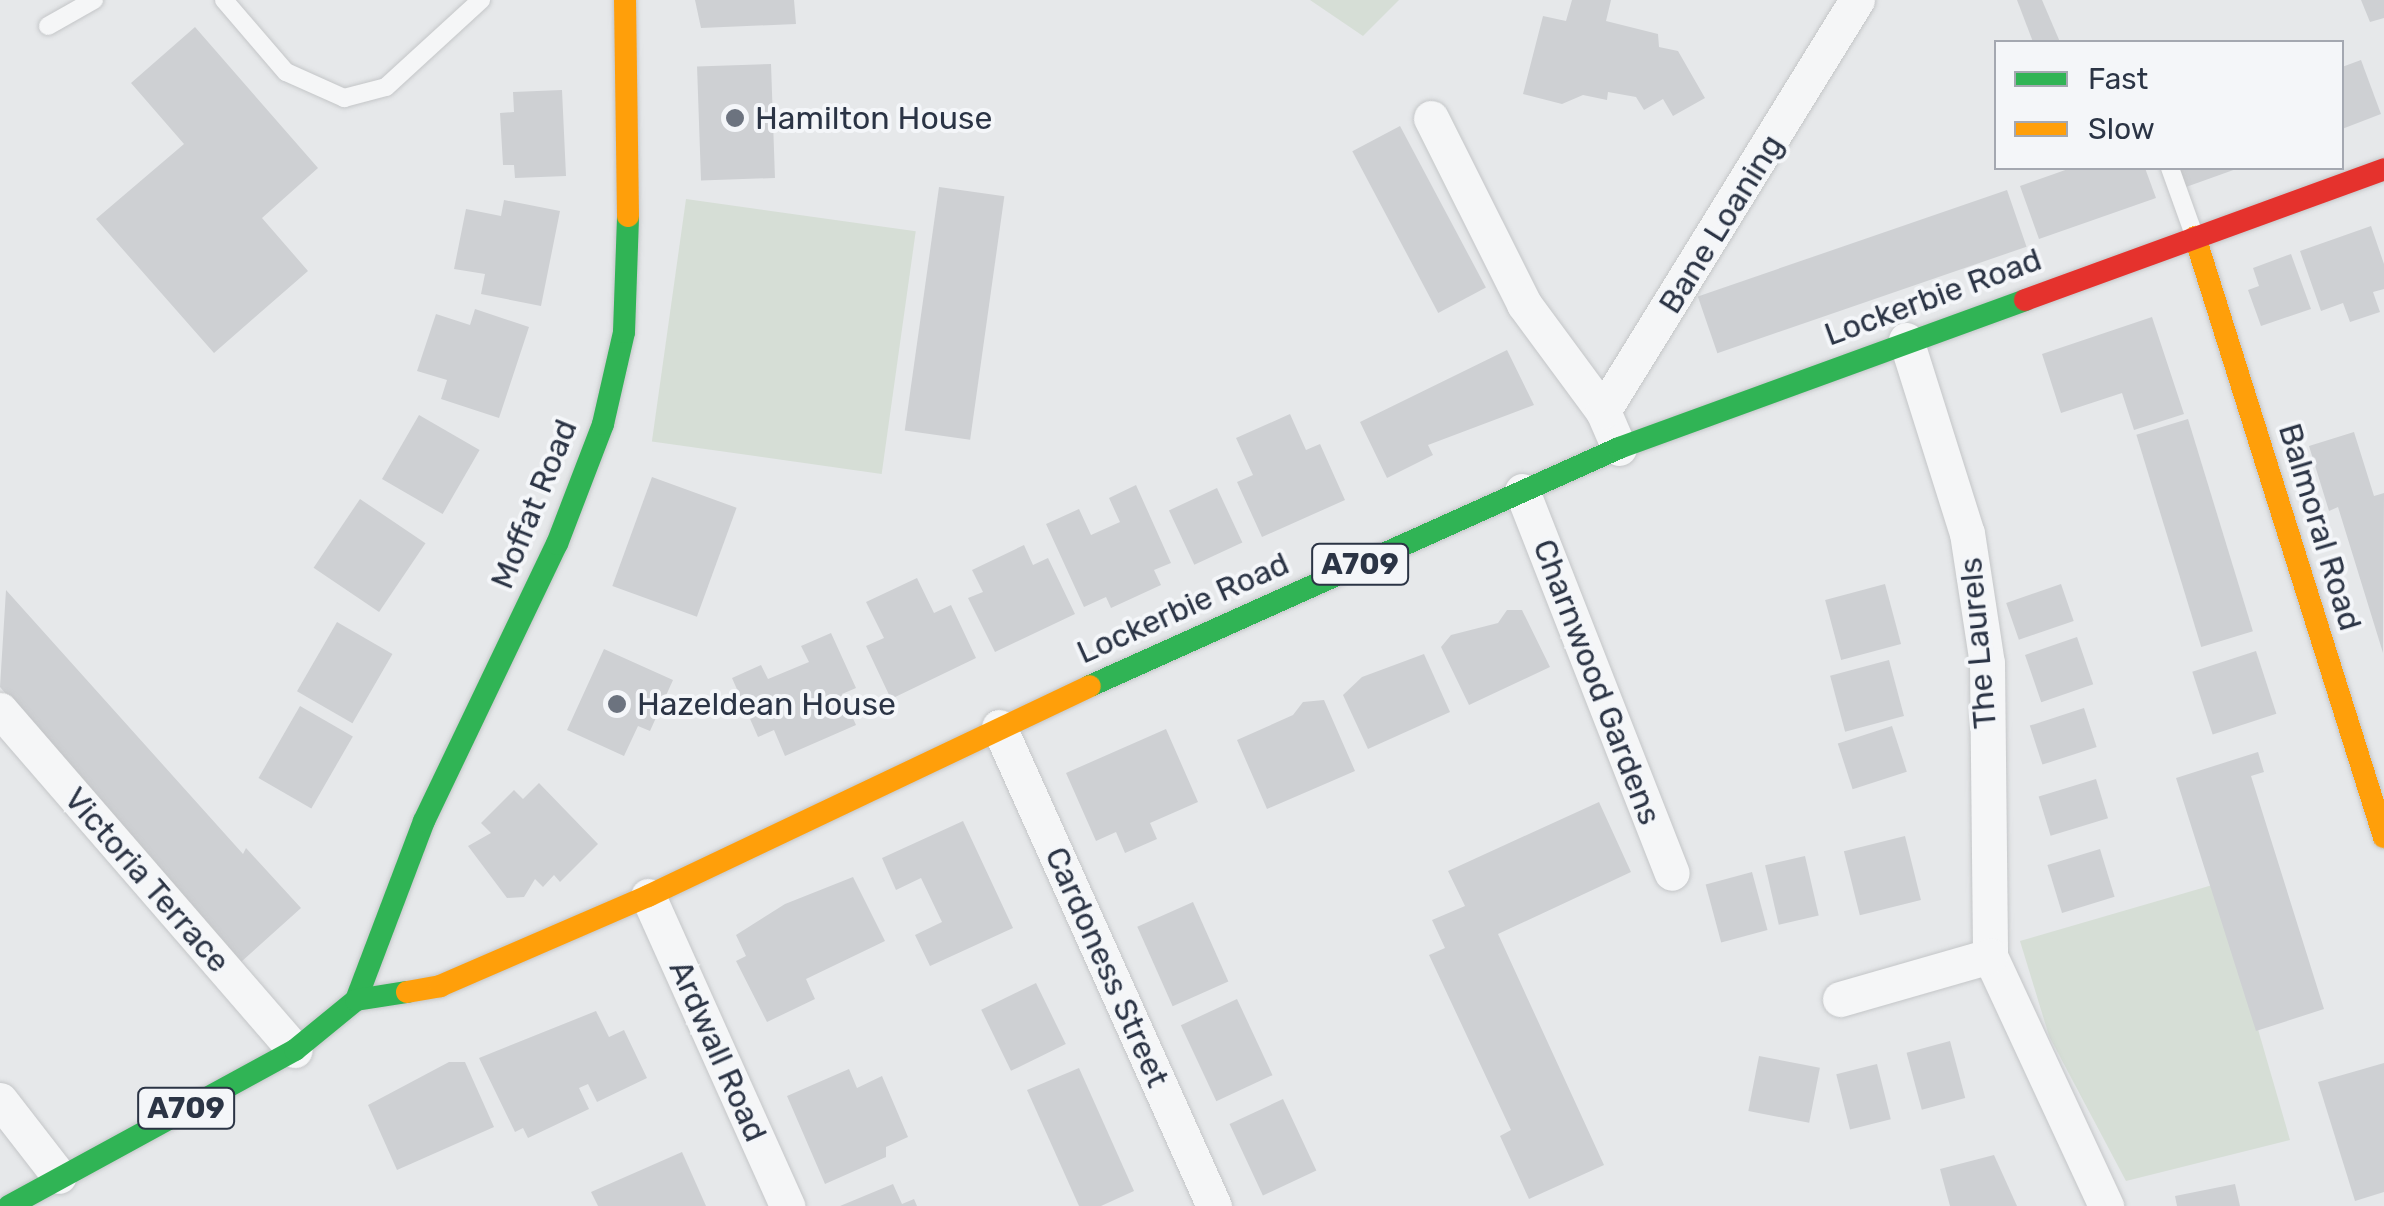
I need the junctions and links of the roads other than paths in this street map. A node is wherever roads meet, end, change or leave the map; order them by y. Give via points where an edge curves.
1 (94, 0) edge
2 (224, 0) edge
3 (480, 0) edge
4 (625, 0) edge
5 (1857, 0) edge
6 (48, 26) dead end
7 (1431, 118) dead end
8 (2384, 169) edge
9 (2171, 170) edge
10 (2195, 237) junction
11 (1906, 340) junction
12 (1604, 411) junction
13 (1619, 448) junction
14 (1522, 491) junction
15 (0, 710) edge
16 (1000, 727) junction
17 (2382, 821) edge
18 (1672, 873) dead end
19 (648, 896) junction
20 (1990, 956) junction
21 (1840, 998) dead end
22 (356, 1000) junction
23 (294, 1050) junction
24 (0, 1100) edge
25 (45, 1192) edge
26 (9, 1206) edge
27 (787, 1206) edge
28 (1214, 1206) edge
29 (2106, 1206) edge

1 - 6 lane
2 - 3 lane via 286,72 344,98 386,87
4 - 22 main road, Moffat Road via 629,270 624,332 602,424 557,544 424,821
5 - 12 street, Bane Loaning
7 - 12 street via 1524,304
8 - 10 main road, Lockerbie Road / A709
9 - 10 lane
10 - 11 main road, Lockerbie Road / A709
10 - 17 main road, Balmoral Road
11 - 13 main road, Lockerbie Road / A709
11 - 20 street, The Laurels via 1968,533 1988,663
12 - 13 street
13 - 14 main road, Lockerbie Road / A709
14 - 16 main road, Lockerbie Road / A709
14 - 18 street, Charnwood Gardens
15 - 23 street, Victoria Terrace
16 - 19 main road, Lockerbie Road / A709
16 - 28 street, Cardoness Street
19 - 22 main road, Lockerbie Road / A709 via 440,986
19 - 27 street, Ardwall Road
20 - 21 street
20 - 29 street, The Laurels
22 - 23 main road, A709
23 - 25 main road, A709
24 - 25 street
25 - 26 main road, A709

